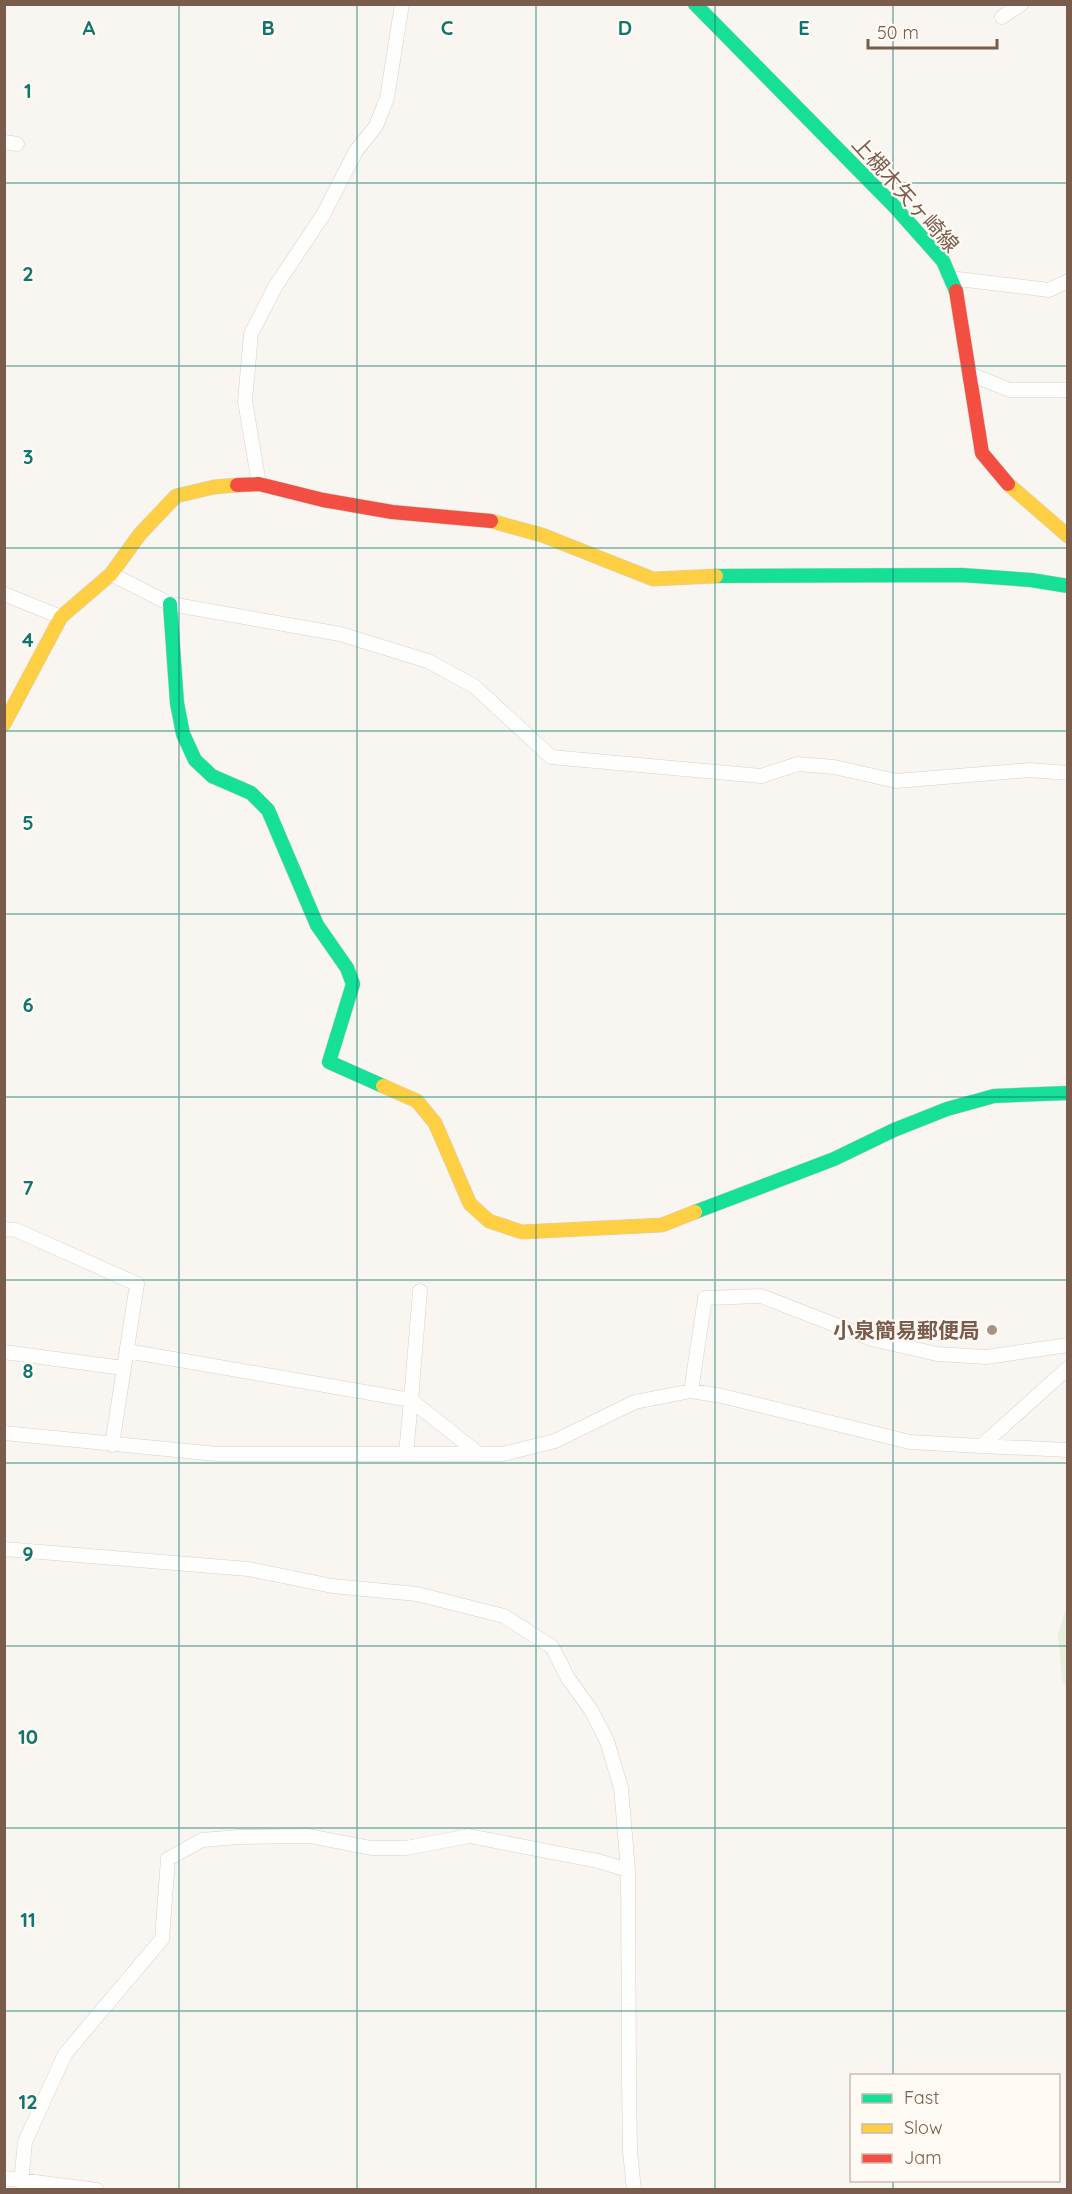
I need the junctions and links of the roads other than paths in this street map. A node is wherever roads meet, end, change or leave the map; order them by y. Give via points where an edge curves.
1 (402, 4) edge
2 (695, 4) edge
3 (1021, 4) edge
4 (1002, 17) dead end
5 (950, 278) junction
6 (1068, 281) edge
7 (970, 374) junction
8 (1068, 390) edge
9 (259, 484) junction
10 (1068, 536) edge
11 (111, 574) junction
12 (1068, 586) edge
13 (4, 594) edge
14 (170, 604) junction
15 (61, 617) junction
16 (4, 724) edge
17 (1068, 772) edge
18 (1068, 1093) edge
19 (4, 1229) edge
20 (420, 1292) dead end
21 (1068, 1345) edge
22 (126, 1351) junction
23 (4, 1352) edge
24 (123, 1368) junction
25 (1068, 1368) edge
26 (691, 1391) junction
27 (411, 1400) junction
28 (4, 1432) edge
29 (112, 1445) junction
30 (981, 1446) junction
31 (1068, 1450) edge
32 (406, 1454) junction
33 (479, 1454) junction
34 (4, 1549) edge
35 (628, 1870) junction
36 (4, 2178) edge
37 (21, 2182) junction
38 (97, 2190) edge
39 (634, 2190) edge

1 - 9 street via 387,98 376,126 356,150 323,215 275,287 251,334 245,401
2 - 5 street, 上槻木矢ヶ崎線 via 895,207 943,261
3 - 4 street
5 - 6 street via 1049,290
5 - 7 street, 上槻木矢ヶ崎線 via 956,291
7 - 8 street via 1010,390
7 - 10 street, 上槻木矢ヶ崎線 via 982,453 1013,490
9 - 11 street via 176,496 140,534
9 - 12 street via 393,512 487,520 542,535 653,579 962,575
11 - 14 street
11 - 15 street
13 - 15 street
14 - 17 street via 340,634 428,661 474,686 551,757 761,776 798,764 896,781 1030,770
14 - 18 street via 177,703 183,734 195,760 212,776 251,793 268,810 317,925 347,968 353,984 329,1062 417,1101 435,1123 470,1204 489,1221 522,1232 663,1225 834,1159 946,1108 994,1096
15 - 16 street
19 - 22 street via 16,1230 137,1284
20 - 27 street
21 - 26 street via 986,1357 937,1354 872,1339 761,1296 705,1298
22 - 24 street
22 - 27 street
23 - 24 street
24 - 29 street
25 - 30 street
26 - 30 street via 910,1442
26 - 33 street via 635,1402 555,1441 503,1454
27 - 32 street
27 - 33 street
28 - 29 street
29 - 32 street via 217,1454
30 - 31 street
32 - 33 street
34 - 35 street via 248,1569 332,1586 417,1594 504,1616 552,1647 607,1741 621,1788
35 - 37 street via 469,1836 406,1848 371,1848 309,1836 202,1840 168,1859 162,1939 65,2054 25,2142
35 - 39 street via 630,2151
36 - 37 street
37 - 38 street

